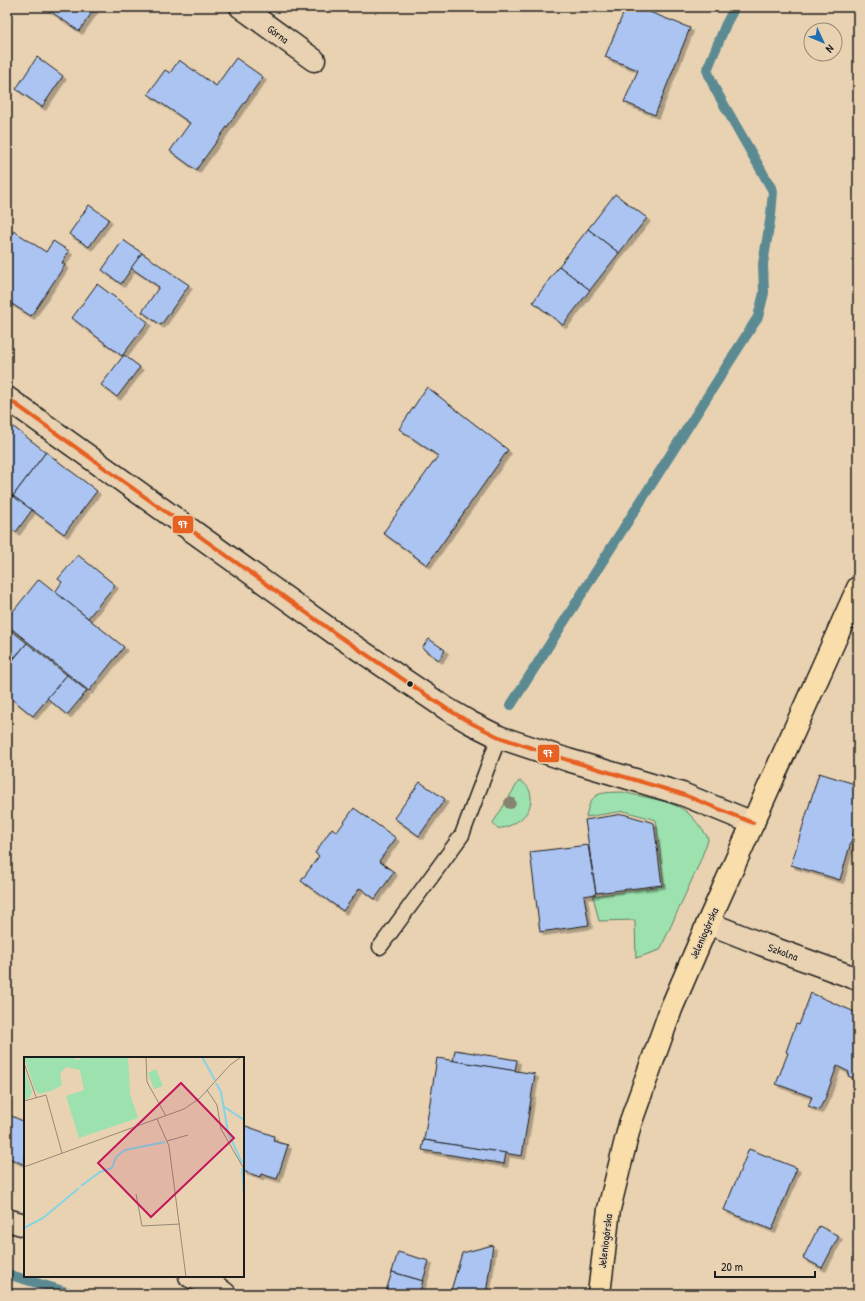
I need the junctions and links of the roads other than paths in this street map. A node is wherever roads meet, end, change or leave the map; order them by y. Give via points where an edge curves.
1 (241, 7) edge
2 (314, 60) dead end
3 (7, 398) edge
4 (858, 588) edge
5 (499, 737) junction
6 (753, 823) junction
7 (708, 923) junction
8 (380, 947) dead end
9 (858, 979) edge
10 (7, 1220) edge
11 (24, 1225) edge
12 (192, 1277) edge
13 (225, 1294) edge
14 (599, 1294) edge

1 - 2 street, Górna
3 - 5 street via 336,634 447,708
4 - 6 main road, Jeleniogórska
5 - 6 street via 682,794
5 - 8 lane via 462,835
6 - 7 main road, Jeleniogórska
7 - 9 street, Szkolna
7 - 14 main road, Jeleniogórska via 671,1009 630,1124 609,1209
10 - 11 street
12 - 13 street via 216,1287

